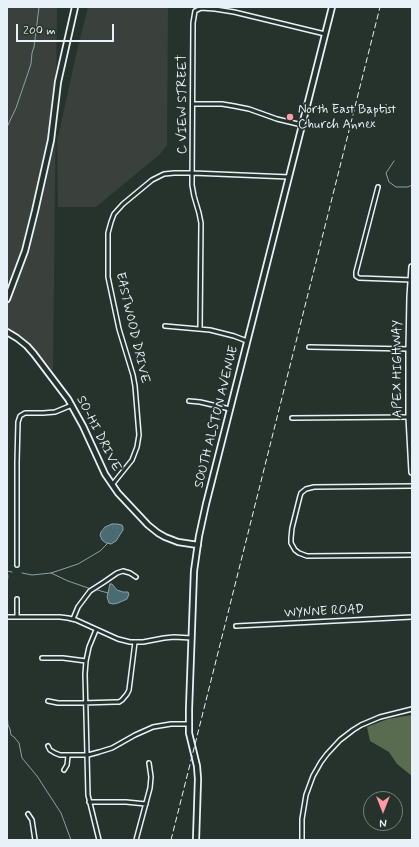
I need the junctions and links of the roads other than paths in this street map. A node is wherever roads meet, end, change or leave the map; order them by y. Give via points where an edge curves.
1 (75, 7) edge
2 (332, 7) edge
3 (325, 34) junction
4 (193, 104) junction
5 (302, 125) junction
6 (192, 173) junction
7 (289, 177) junction
8 (378, 187) dead end
9 (412, 266) edge
10 (412, 280) edge
11 (7, 299) edge
12 (165, 326) dead end
13 (200, 329) junction
14 (7, 332) edge
15 (247, 341) junction
16 (309, 346) dead end
17 (408, 349) junction
18 (189, 401) dead end
19 (72, 405) junction
20 (230, 409) junction
21 (409, 417) junction
22 (292, 418) dead end
23 (412, 472) edge
24 (112, 485) junction
25 (412, 486) edge
26 (198, 545) junction
27 (412, 555) edge
28 (17, 565) dead end
29 (136, 577) dead end
30 (17, 599) dead end
31 (7, 617) edge
32 (17, 617) junction
33 (412, 617) edge
34 (73, 619) junction
35 (236, 626) dead end
36 (96, 630) junction
37 (192, 638) junction
38 (135, 642) junction
39 (42, 658) dead end
40 (86, 661) junction
41 (48, 701) dead end
42 (86, 703) junction
43 (412, 710) edge
44 (189, 724) junction
45 (48, 746) dead end
46 (87, 755) junction
47 (68, 756) junction
48 (149, 764) dead end
49 (64, 770) dead end
50 (89, 802) junction
51 (146, 804) junction
52 (28, 814) dead end
53 (35, 840) edge
54 (99, 840) edge
55 (136, 840) edge
56 (196, 840) edge
57 (302, 840) edge

1 - 11 street via 58,82 51,140 35,212 25,251
2 - 3 street, SOUTH ALSTON AVENUE
3 - 4 street, C VIEW STREET via 221,10 197,9 193,23
3 - 5 street, SOUTH ALSTON AVENUE
4 - 5 street via 234,106
4 - 6 street, C VIEW STREET
5 - 7 street, SOUTH ALSTON AVENUE
6 - 7 street, EASTWOOD DRIVE
6 - 13 street, C VIEW STREET via 193,191 201,224
6 - 24 street, EASTWOOD DRIVE via 164,174 152,180 120,207 114,214 109,228 108,277 135,386 139,435 132,460
7 - 15 street, SOUTH ALSTON AVENUE
8 - 10 street via 356,276
9 - 10 main road, APEX HIGHWAY
10 - 17 main road, APEX HIGHWAY
12 - 13 street
13 - 15 street via 224,333
14 - 19 street, SO-HI DRIVE via 34,354
15 - 20 street, SOUTH ALSTON AVENUE
16 - 17 street
17 - 21 main road, APEX HIGHWAY
18 - 20 street
19 - 24 street, SO-HI DRIVE
19 - 28 street via 55,412 25,413 20,416 17,462
20 - 26 street, SOUTH ALSTON AVENUE
21 - 22 street
21 - 23 main road, APEX HIGHWAY
24 - 26 street, SO-HI DRIVE via 158,533 178,542
25 - 27 street via 306,489 300,496 291,543 295,550 307,556
26 - 37 street, SOUTH ALSTON AVENUE via 194,571
29 - 34 street via 123,571 90,591
30 - 32 street
31 - 32 street
32 - 34 street
33 - 35 street, WYNNE ROAD
34 - 36 street
36 - 38 street via 118,639
36 - 40 street
37 - 38 street via 174,637
37 - 44 street, SOUTH ALSTON AVENUE
38 - 42 street via 129,690 125,697 119,702
39 - 40 street
40 - 42 street
41 - 42 street
42 - 46 street
43 - 57 street via 365,723 346,735 327,754 313,776 306,795
44 - 46 street via 153,727 112,748
44 - 56 street, SOUTH ALSTON AVENUE via 198,778
45 - 47 street via 57,754
46 - 47 street
46 - 50 street
47 - 49 street
48 - 51 street via 151,777
50 - 51 street
50 - 54 street
51 - 55 street
52 - 53 street via 32,820

